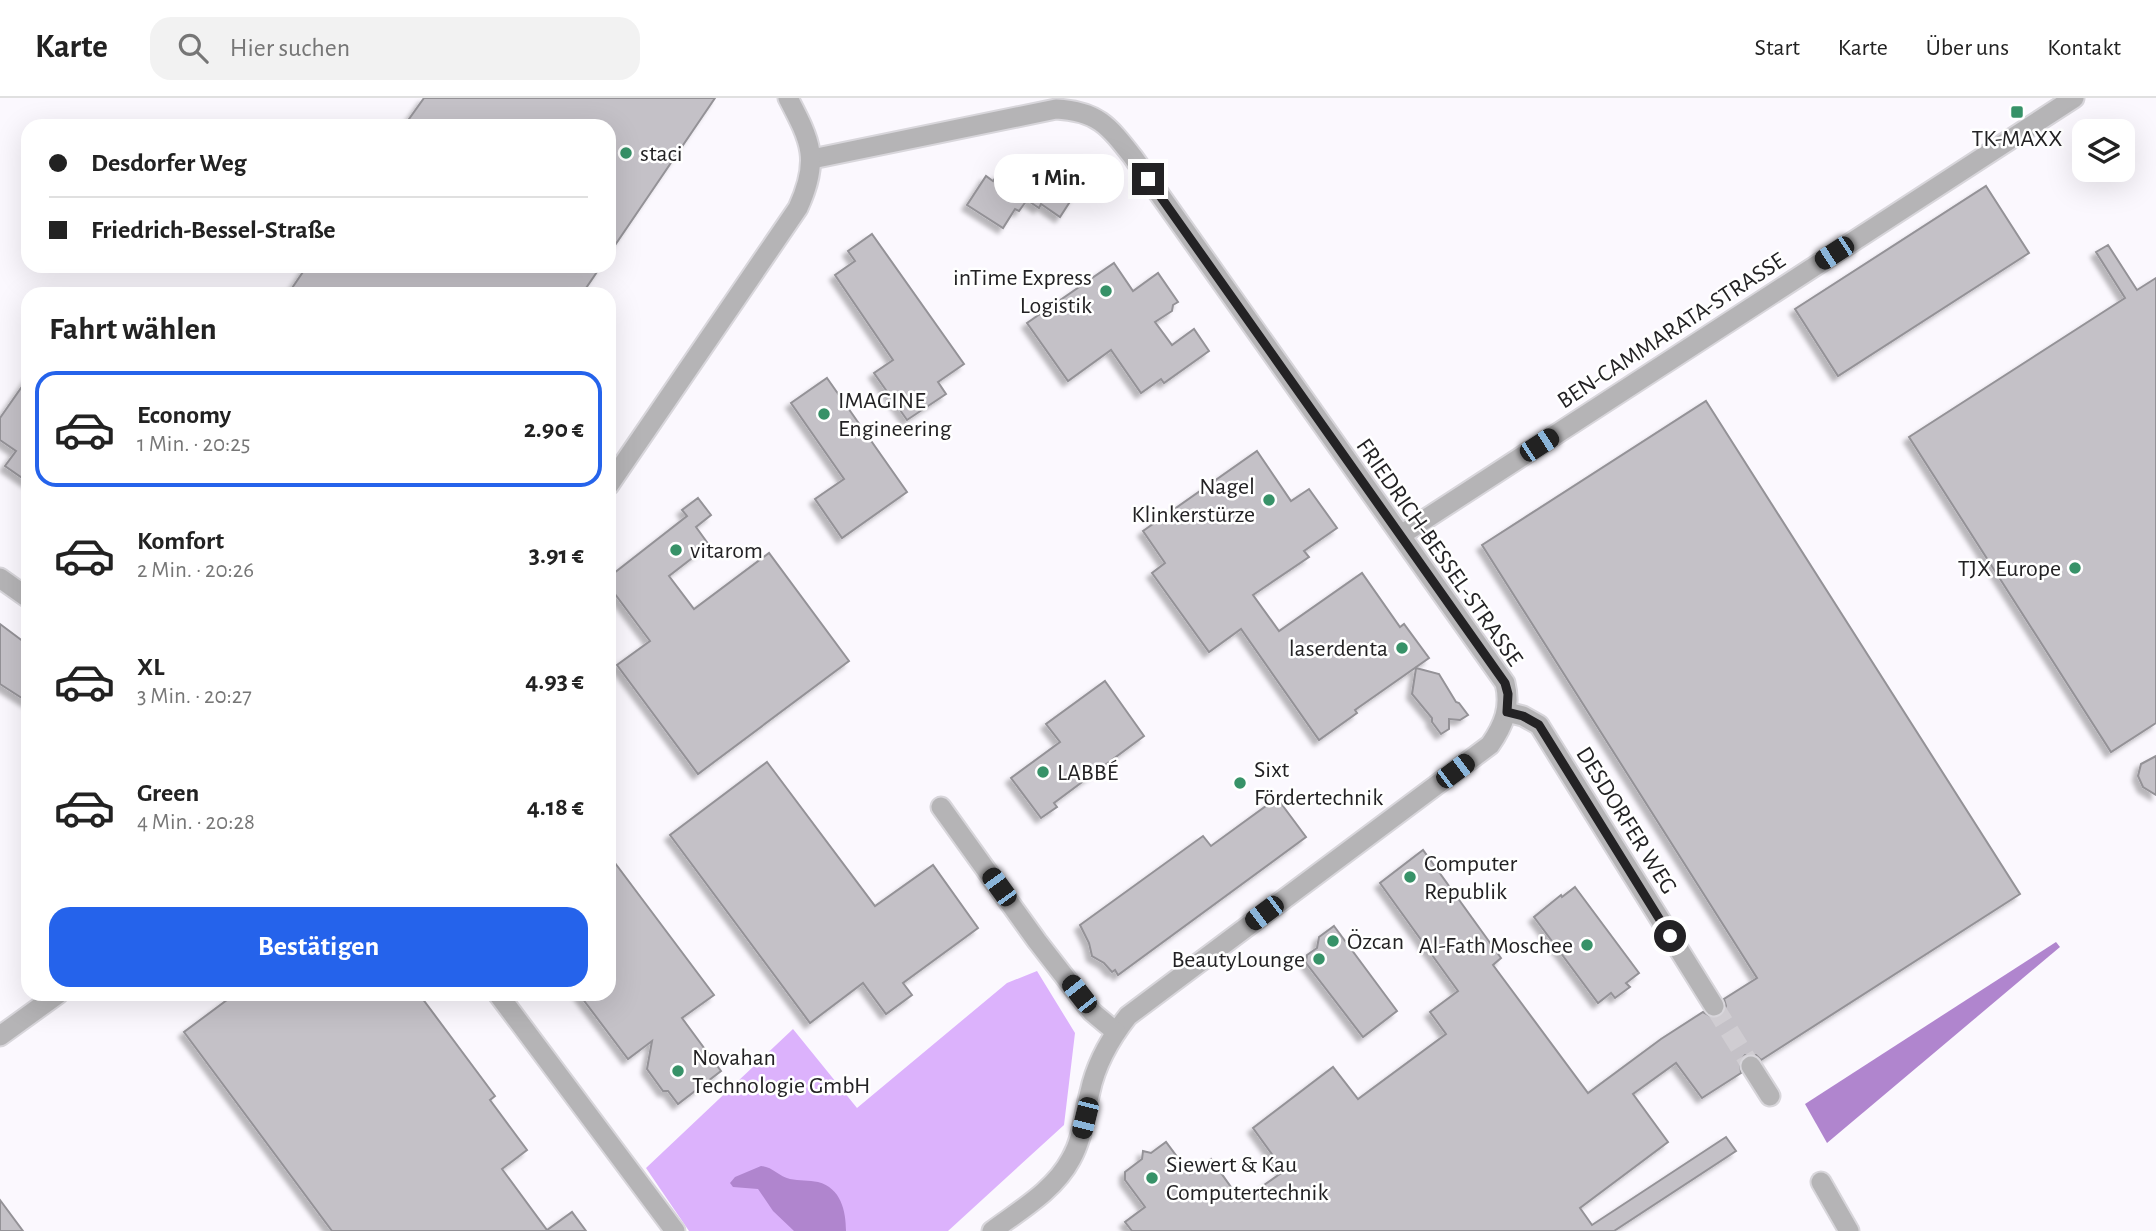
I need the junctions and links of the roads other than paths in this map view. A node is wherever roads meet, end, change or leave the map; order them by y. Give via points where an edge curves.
1 (788, 98) edge
2 (2074, 98) edge
3 (1092, 107) edge
4 (812, 159) junction
5 (616, 475) edge
6 (1401, 535) junction
7 (0, 578) edge
8 (21, 593) edge
9 (1507, 712) junction
10 (941, 807) dead end
11 (48, 1001) edge
12 (503, 1001) edge
13 (1713, 1006) tunnel mouth
14 (1115, 1032) junction
15 (0, 1036) edge
16 (1751, 1066) tunnel mouth
17 (1770, 1096) dead end
18 (1821, 1182) dead end
19 (674, 1231) edge
20 (992, 1231) edge
21 (1849, 1231) edge

1 - 4 street via 804,128
2 - 6 street, BEN-CAMMARATA-STRASSE
3 - 4 street, FRIEDRICH-BESSEL-STRASSE via 1056,109
3 - 6 street, FRIEDRICH-BESSEL-STRASSE via 1133,157
4 - 5 street via 798,208
6 - 9 street, FRIEDRICH-BESSEL-STRASSE via 1505,683
7 - 8 street
9 - 13 street, DESDORFER WEG via 1539,725
9 - 14 street via 1490,745 1157,993
10 - 14 street via 1092,1012
11 - 15 street
12 - 19 street
14 - 20 street via 1098,1063 1081,1137 1060,1177
16 - 17 street
18 - 21 street

